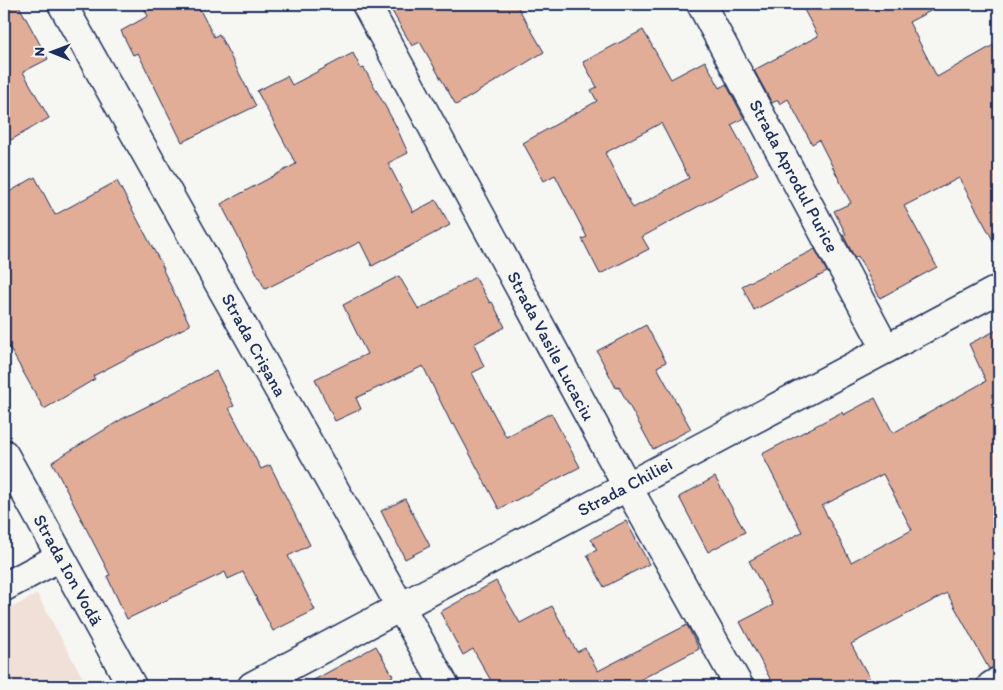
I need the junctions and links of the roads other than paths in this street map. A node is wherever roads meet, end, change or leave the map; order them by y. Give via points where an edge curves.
1 (62, 4) edge
2 (366, 4) edge
3 (701, 4) edge
4 (999, 289) edge
5 (886, 349) junction
6 (4, 455) edge
7 (627, 486) junction
8 (60, 557) junction
9 (4, 588) edge
10 (401, 607) junction
11 (999, 682) edge
12 (132, 686) edge
13 (252, 686) edge
14 (445, 686) edge
15 (739, 686) edge
16 (991, 686) edge

1 - 10 street, Strada Crișana
2 - 7 street, Strada Vasile Lucaciu
3 - 5 street, Strada Aprodul Purice
4 - 5 street, Strada Chiliei
5 - 7 street, Strada Chiliei
6 - 8 street, Strada Ion Vodă
7 - 10 street, Strada Chiliei
7 - 15 street, Strada Vasile Lucaciu
8 - 9 street
8 - 12 street, Strada Ion Vodă
10 - 13 street, Strada Chiliei
10 - 14 street, Strada Crișana
11 - 16 street

